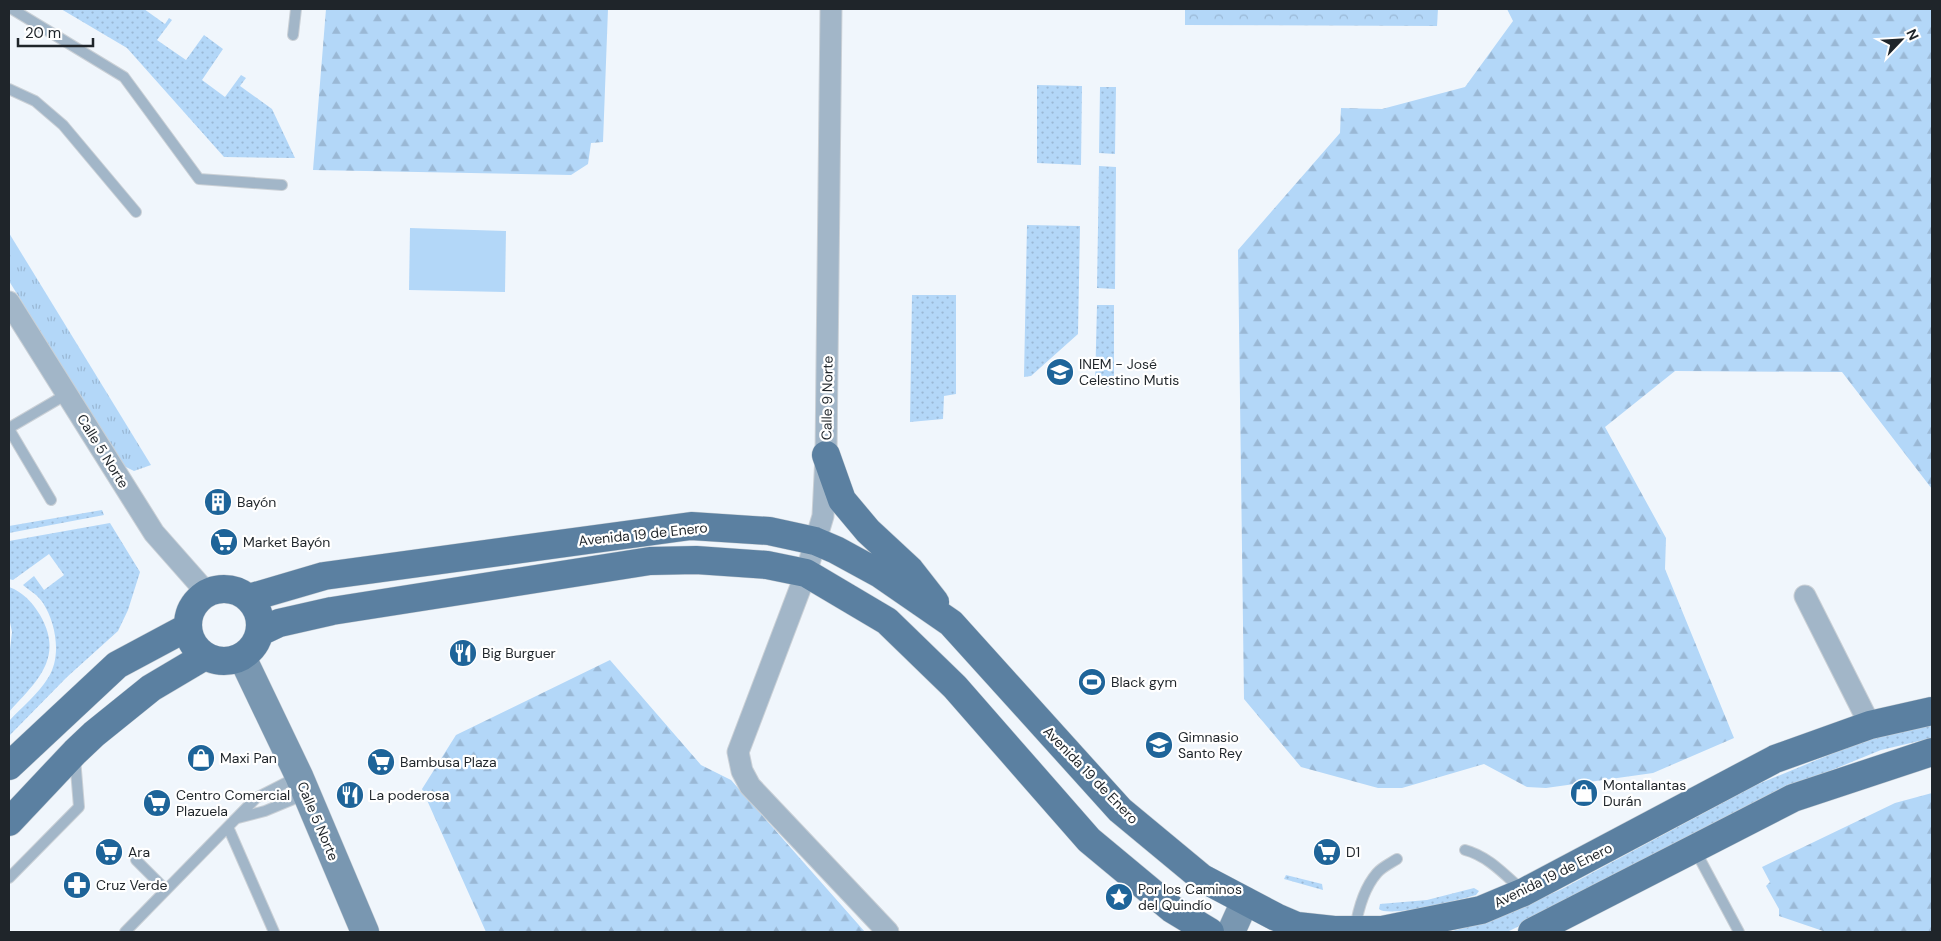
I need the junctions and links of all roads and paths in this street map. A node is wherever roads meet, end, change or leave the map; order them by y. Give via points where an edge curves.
1 (12, 9) edge
2 (296, 9) edge
3 (831, 9) edge
4 (293, 35) dead end
5 (9, 88) edge
6 (282, 185) dead end
7 (136, 212) dead end
8 (9, 302) edge
9 (67, 394) junction
10 (9, 428) edge
11 (826, 455) junction
12 (51, 500) dead end
13 (815, 541) junction
14 (806, 573) junction
15 (207, 593) junction
16 (1805, 596) dead end
17 (249, 598) junction
18 (951, 623) junction
19 (188, 627) junction
20 (260, 632) junction
21 (205, 656) junction
22 (242, 657) junction
23 (1932, 711) edge
24 (1870, 725) junction
25 (75, 752) junction
26 (1932, 752) edge
27 (9, 766) edge
28 (302, 785) junction
29 (9, 822) edge
30 (231, 823) junction
31 (1465, 850) dead end
32 (1695, 850) junction
33 (1397, 859) dead end
34 (136, 860) dead end
35 (9, 878) edge
36 (166, 890) junction
37 (1524, 892) junction
38 (1245, 901) junction
39 (1355, 930) junction
40 (124, 932) edge
41 (274, 932) edge
42 (364, 932) edge
43 (888, 932) edge
44 (1210, 932) edge
45 (1231, 932) edge
46 (1532, 932) edge
47 (1739, 932) edge

1 - 6 lane via 124,77 199,179
2 - 4 lane
3 - 11 street, Calle 9 Norte
5 - 7 lane via 35,101 63,125
8 - 9 street, Calle 5 Norte
9 - 10 lane
9 - 15 street, Calle 5 Norte via 154,533
10 - 12 lane
11 - 13 street, Calle 9 Norte via 823,516
11 - 18 main road via 842,500 868,531 910,570
13 - 14 street, Calle 9 Norte
13 - 17 main road, Avenida 19 de Enero via 769,531 691,526 324,576
13 - 18 main road, Avenida 19 de Enero via 880,574
14 - 20 main road, Avenida 19 de Enero via 767,565 696,560 650,561 332,611 279,623
14 - 43 street, Calle 9 Norte via 738,752 742,771 750,786
14 - 44 main road, Avenida 19 de Enero via 887,621 955,687 1089,840 1172,909
15 - 17 main road via 228,589
15 - 19 main road via 192,608
16 - 24 street
17 - 20 main road via 259,615
18 - 38 main road, Avenida 19 de Enero via 1120,810 1202,878
19 - 21 main road via 194,646
19 - 27 main road via 117,666
20 - 22 main road via 252,650
21 - 22 main road via 224,662
21 - 25 main road via 150,688
22 - 28 street, Calle 5 Norte
23 - 24 main road, Avenida 19 de Enero
24 - 37 main road, Avenida 19 de Enero via 1776,759
25 - 29 main road
25 - 35 lane via 79,807
26 - 32 main road via 1793,798
28 - 30 lane via 264,811
28 - 30 lane via 256,798
28 - 42 street, Calle 5 Norte
30 - 36 lane
30 - 41 lane
31 - 37 lane via 1488,861
32 - 46 main road
32 - 47 lane
33 - 39 lane via 1378,871 1370,883 1358,912
34 - 36 lane
36 - 40 lane
37 - 39 main road, Avenida 19 de Enero via 1481,910 1382,930
38 - 39 main road, Avenida 19 de Enero via 1297,926
38 - 45 street

